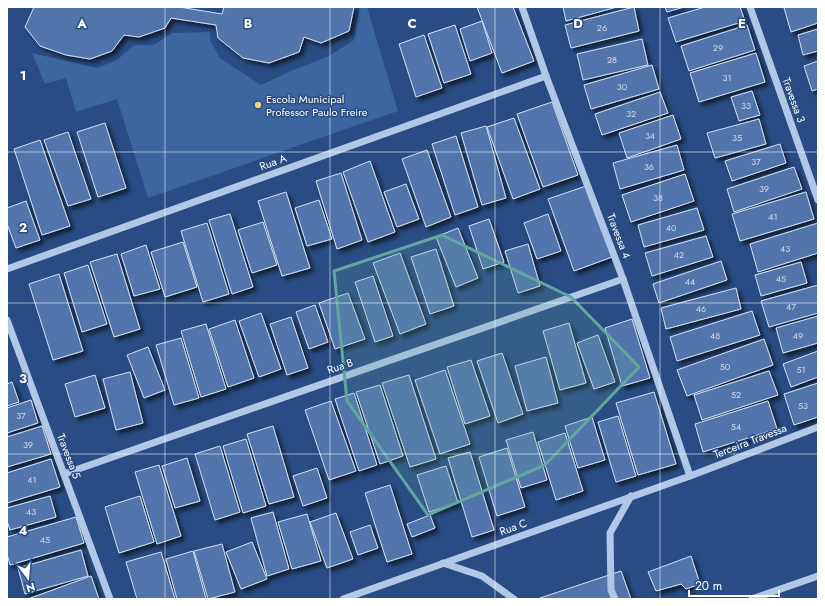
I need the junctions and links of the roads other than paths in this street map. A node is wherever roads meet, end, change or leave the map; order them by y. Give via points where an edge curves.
1 (522, 7) edge
2 (750, 7) edge
3 (546, 76) junction
4 (818, 200) edge
5 (7, 269) edge
6 (623, 279) junction
7 (7, 320) edge
8 (818, 427) edge
9 (64, 474) junction
10 (690, 476) junction
11 (631, 496) junction
12 (443, 563) junction
13 (818, 576) edge
14 (110, 599) edge
15 (343, 599) edge
16 (514, 599) edge
17 (615, 599) edge
18 (752, 599) edge

1 - 3 street, Travessa 4
2 - 4 street, Travessa 3
3 - 5 street, Rua A
3 - 6 street, Travessa 4
6 - 9 street, Rua B
6 - 10 street, Travessa 4
7 - 9 street, Travessa 5
8 - 10 street, Terceira Travessa
9 - 14 street, Travessa 5
10 - 11 street, Rua C
11 - 12 street, Rua C
11 - 17 street via 610,534 612,590
12 - 15 street, Rua C
12 - 16 street via 482,576
13 - 18 street

